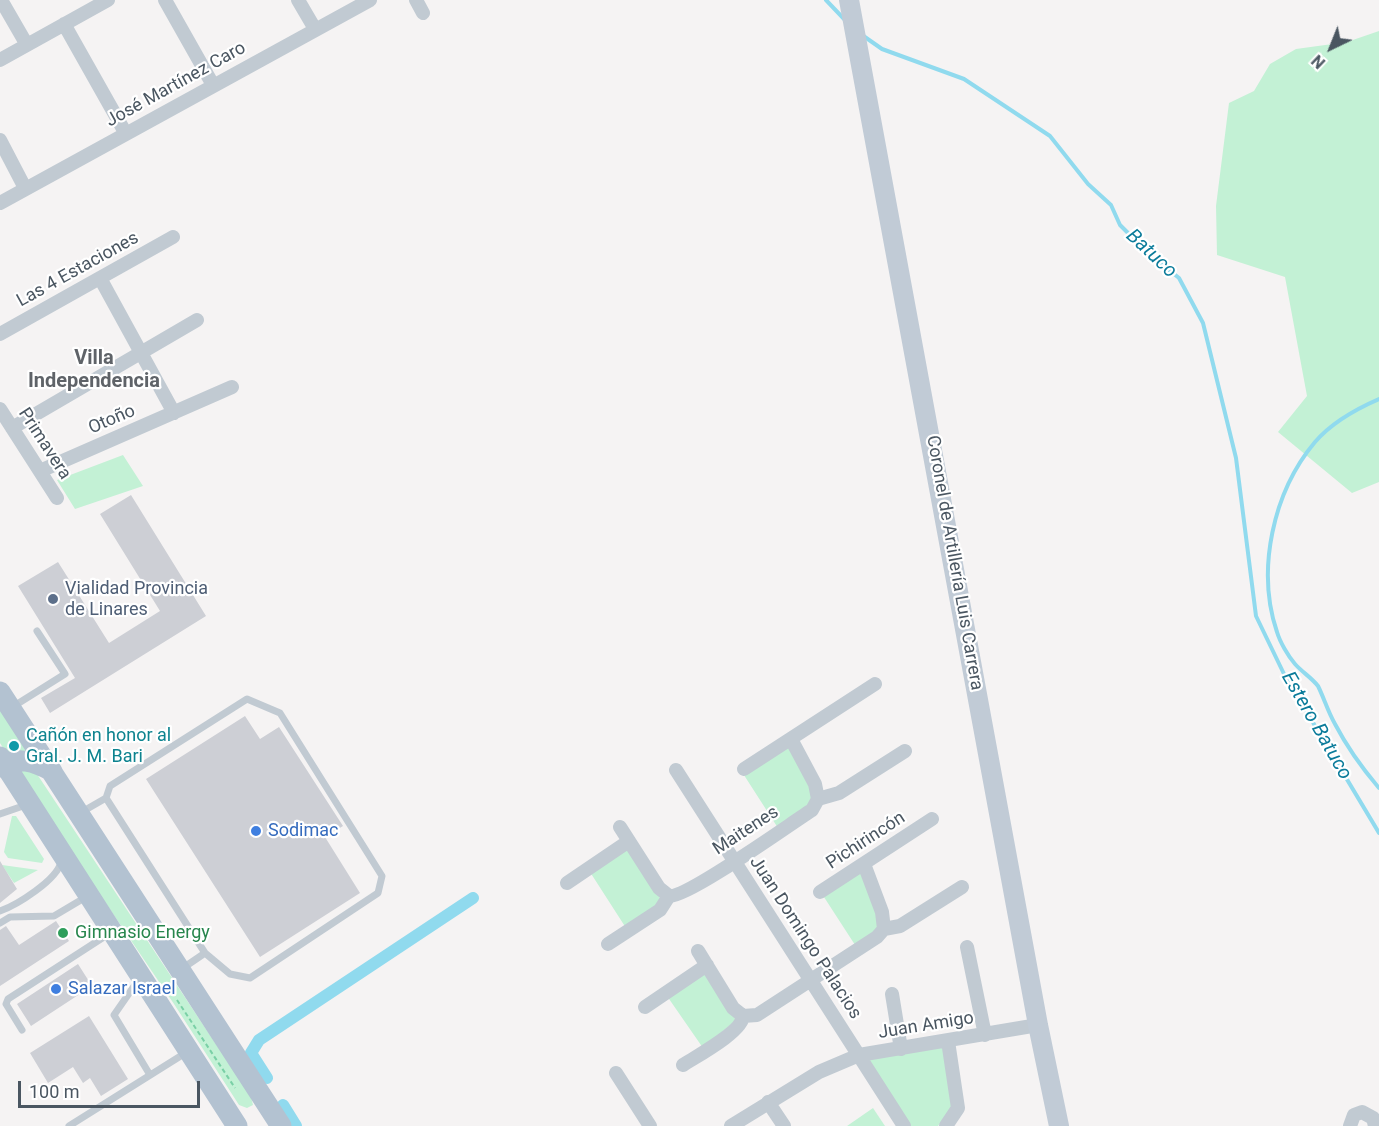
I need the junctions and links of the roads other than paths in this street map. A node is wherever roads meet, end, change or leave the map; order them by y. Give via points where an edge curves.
1 (1, 0) edge
2 (165, 0) edge
3 (298, 0) edge
4 (370, 0) edge
5 (416, 0) edge
6 (849, 0) edge
7 (101, 2) edge
8 (423, 13) dead end
9 (64, 24) junction
10 (315, 29) junction
11 (27, 45) junction
12 (0, 60) edge
13 (213, 85) junction
14 (126, 134) junction
15 (0, 140) edge
16 (26, 188) junction
17 (0, 202) edge
18 (173, 237) dead end
19 (100, 278) junction
20 (197, 320) dead end
21 (2, 330) edge
22 (142, 353) junction
23 (232, 387) dead end
24 (0, 409) edge
25 (174, 413) junction
26 (12, 428) junction
27 (40, 471) junction
28 (57, 498) dead end
29 (37, 631) dead end
30 (875, 684) dead end
31 (6, 700) edge
32 (791, 739) junction
33 (905, 751) dead end
34 (2, 763) edge
35 (744, 769) dead end
36 (676, 770) dead end
37 (52, 771) junction
38 (0, 788) edge
39 (26, 798) junction
40 (106, 798) junction
41 (818, 799) junction
42 (79, 813) junction
43 (0, 814) edge
44 (932, 819) dead end
45 (620, 827) dead end
46 (629, 841) junction
47 (62, 854) junction
48 (734, 861) junction
49 (864, 864) junction
50 (567, 882) dead end
51 (962, 887) dead end
52 (820, 892) dead end
53 (89, 896) junction
54 (669, 896) junction
55 (0, 911) edge
56 (0, 923) edge
57 (884, 929) junction
58 (112, 931) junction
59 (608, 944) dead end
60 (967, 947) dead end
61 (698, 951) dead end
62 (205, 953) junction
63 (707, 965) junction
64 (180, 970) junction
65 (141, 976) junction
66 (811, 981) junction
67 (891, 994) dead end
68 (645, 1007) dead end
69 (743, 1016) junction
70 (1038, 1024) junction
71 (22, 1030) dead end
72 (985, 1035) junction
73 (948, 1041) junction
74 (901, 1048) junction
75 (189, 1051) junction
76 (859, 1055) junction
77 (683, 1065) dead end
78 (616, 1073) dead end
79 (150, 1075) junction
80 (263, 1098) junction
81 (768, 1102) junction
82 (234, 1120) edge
83 (69, 1126) edge
84 (281, 1126) edge
85 (650, 1126) edge
86 (731, 1126) edge
87 (784, 1126) edge
88 (904, 1126) edge
89 (946, 1126) edge
90 (1059, 1126) edge
91 (1350, 1126) edge
92 (1375, 1126) edge

1 - 11 street
2 - 13 street
3 - 10 street
4 - 10 street, José Martínez Caro
5 - 8 street
6 - 70 street, Coronel de Artillería Luis Carrera
7 - 9 street
9 - 11 street
9 - 14 street
10 - 13 street, José Martínez Caro
11 - 12 street
13 - 14 street, José Martínez Caro
14 - 16 street, José Martínez Caro
15 - 16 street
16 - 17 street, José Martínez Caro
18 - 19 street, Las 4 Estaciones
19 - 21 street, Las 4 Estaciones
19 - 22 street
20 - 22 street
22 - 25 street
22 - 26 street
23 - 25 street, Otoño
24 - 26 street, Primavera
25 - 27 street, Otoño
26 - 27 street, Primavera
27 - 28 street, Primavera
29 - 31 lane via 64,674
30 - 32 street
31 - 37 main road
32 - 35 street
32 - 41 street via 815,784
33 - 41 street, Maitenes via 839,793
34 - 37 main road via 26,761
34 - 39 main road
36 - 48 street, Juan Domingo Palacios
37 - 42 main road
38 - 39 main road
39 - 43 lane
39 - 47 main road
40 - 42 lane
40 - 62 lane
40 - 62 lane via 110,786 247,699 280,713 382,876 378,893 250,978 230,974
41 - 48 street, Maitenes via 812,810
42 - 64 main road
44 - 49 street, Pichirincón
45 - 46 street
46 - 50 street
46 - 54 street via 659,888
47 - 53 main road
47 - 55 lane via 58,873
48 - 54 street, Maitenes via 681,895
48 - 66 street, Juan Domingo Palacios
49 - 52 street, Pichirincón
49 - 57 street via 882,912
51 - 57 street via 900,926
53 - 56 lane via 54,916 10,917
53 - 58 main road
54 - 59 street, Maitenes via 660,910
57 - 66 street
58 - 65 main road
58 - 71 lane via 8,999 6,1004
60 - 72 street
61 - 63 street
62 - 64 lane
63 - 68 street
63 - 69 street via 733,1008
64 - 80 main road
65 - 75 main road
65 - 79 lane via 114,1015
66 - 69 street via 757,1014
66 - 76 street, Juan Domingo Palacios
67 - 74 street
69 - 77 street via 736,1029
70 - 72 street, Juan Amigo
70 - 90 street, Coronel de Artillería Luis Carrera
72 - 73 street, Juan Amigo
73 - 74 street, Juan Amigo
73 - 89 street via 958,1108
74 - 76 street, Juan Amigo
75 - 79 lane
75 - 82 main road
76 - 81 street, Juan Amigo via 819,1072
76 - 88 street, Juan Domingo Palacios
78 - 85 street
79 - 83 lane
80 - 82 main road via 249,1116
80 - 84 main road
81 - 86 street, Juan Amigo
81 - 87 street
91 - 92 street via 1354,1115 1362,1112 1373,1118

